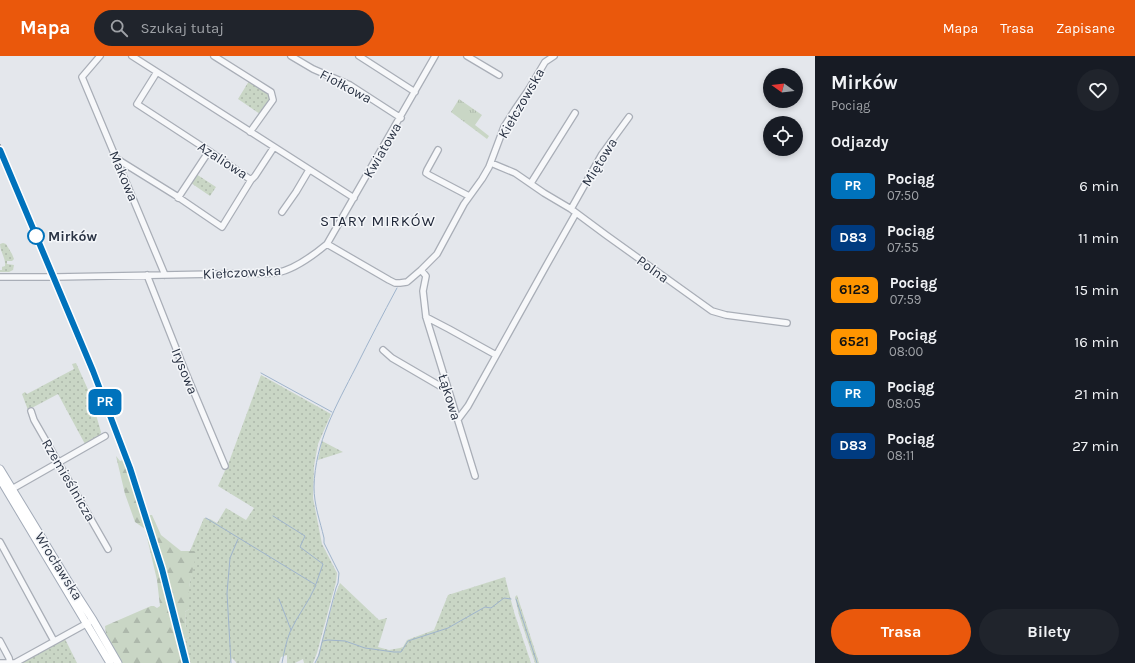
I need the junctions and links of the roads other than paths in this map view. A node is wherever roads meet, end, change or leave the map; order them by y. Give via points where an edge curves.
1 (100, 56) edge
2 (132, 56) edge
3 (214, 56) edge
4 (292, 56) edge
5 (359, 56) edge
6 (436, 56) edge
7 (467, 56) edge
8 (554, 56) edge
9 (545, 59) edge
10 (157, 72) junction
11 (499, 75) dead end
12 (415, 92) junction
13 (575, 113) dead end
14 (629, 117) dead end
15 (401, 118) junction
16 (250, 132) junction
17 (274, 147) junction
18 (438, 150) dead end
19 (209, 151) junction
20 (117, 159) junction
21 (490, 162) junction
22 (309, 170) junction
23 (251, 180) junction
24 (531, 183) junction
25 (469, 196) junction
26 (178, 198) junction
27 (354, 198) junction
28 (571, 209) junction
29 (282, 212) dead end
30 (576, 214) junction
31 (328, 244) junction
32 (421, 270) junction
33 (147, 275) junction
34 (165, 275) junction
35 (0, 277) edge
36 (426, 318) junction
37 (787, 323) dead end
38 (383, 350) dead end
39 (496, 355) junction
40 (447, 386) junction
41 (31, 411) dead end
42 (457, 419) junction
43 (105, 436) dead end
44 (59, 462) junction
45 (225, 466) dead end
46 (0, 469) edge
47 (475, 476) dead end
48 (0, 479) edge
49 (12, 489) junction
50 (0, 542) edge
51 (108, 549) dead end
52 (90, 622) junction
53 (0, 641) edge
54 (54, 641) junction
55 (0, 663) edge
56 (10, 663) edge
57 (110, 663) edge
58 (118, 663) edge

1 - 20 street, Makowa via 82,77
2 - 10 street
3 - 16 street via 271,92 273,100
4 - 15 street, Fiołkowa via 350,85
5 - 12 street
6 - 12 street, Kwiatowa
7 - 11 street
8 - 9 street, Kiełczowska
9 - 21 street, Kiełczowska via 535,80 504,127
10 - 16 street
10 - 19 street, Azaliowa via 137,104
12 - 15 street, Kwiatowa
13 - 24 street
14 - 28 street, Miętowa via 602,154
15 - 27 street, Kwiatowa
16 - 17 street
17 - 22 street
17 - 23 street, Azaliowa
18 - 25 street via 426,173
19 - 23 street, Azaliowa
19 - 26 street
20 - 26 street
20 - 34 street, Makowa
21 - 24 street, Polna
21 - 25 street, Kiełczowska via 482,179
22 - 27 street
22 - 29 street
23 - 26 street via 222,226
24 - 28 street, Polna
25 - 32 street, Kiełczowska via 440,250
27 - 31 street, Kwiatowa
28 - 30 street, Polna
30 - 37 street, Polna via 712,311
30 - 39 street
31 - 32 street, Kiełczowska via 395,283 407,282
31 - 34 street, Kiełczowska via 283,272
32 - 36 street, Łąkowa via 426,276 423,291
33 - 34 street, Kiełczowska
33 - 35 street, Kiełczowska
33 - 45 street, Irysowa
36 - 39 street
36 - 40 street, Łąkowa
38 - 40 street via 440,386
39 - 42 street via 462,415
40 - 42 street, Łąkowa
41 - 44 street, Rzemieślnicza
42 - 47 street, Łąkowa
43 - 44 street
44 - 49 street
44 - 51 street, Rzemieślnicza
46 - 49 main road, Wrocławska
48 - 52 main road, Wrocławska
49 - 52 main road, Wrocławska via 73,589
50 - 54 street
52 - 54 street
52 - 57 main road, Wrocławska
52 - 58 main road, Wrocławska
53 - 56 street
54 - 56 street
55 - 56 street

